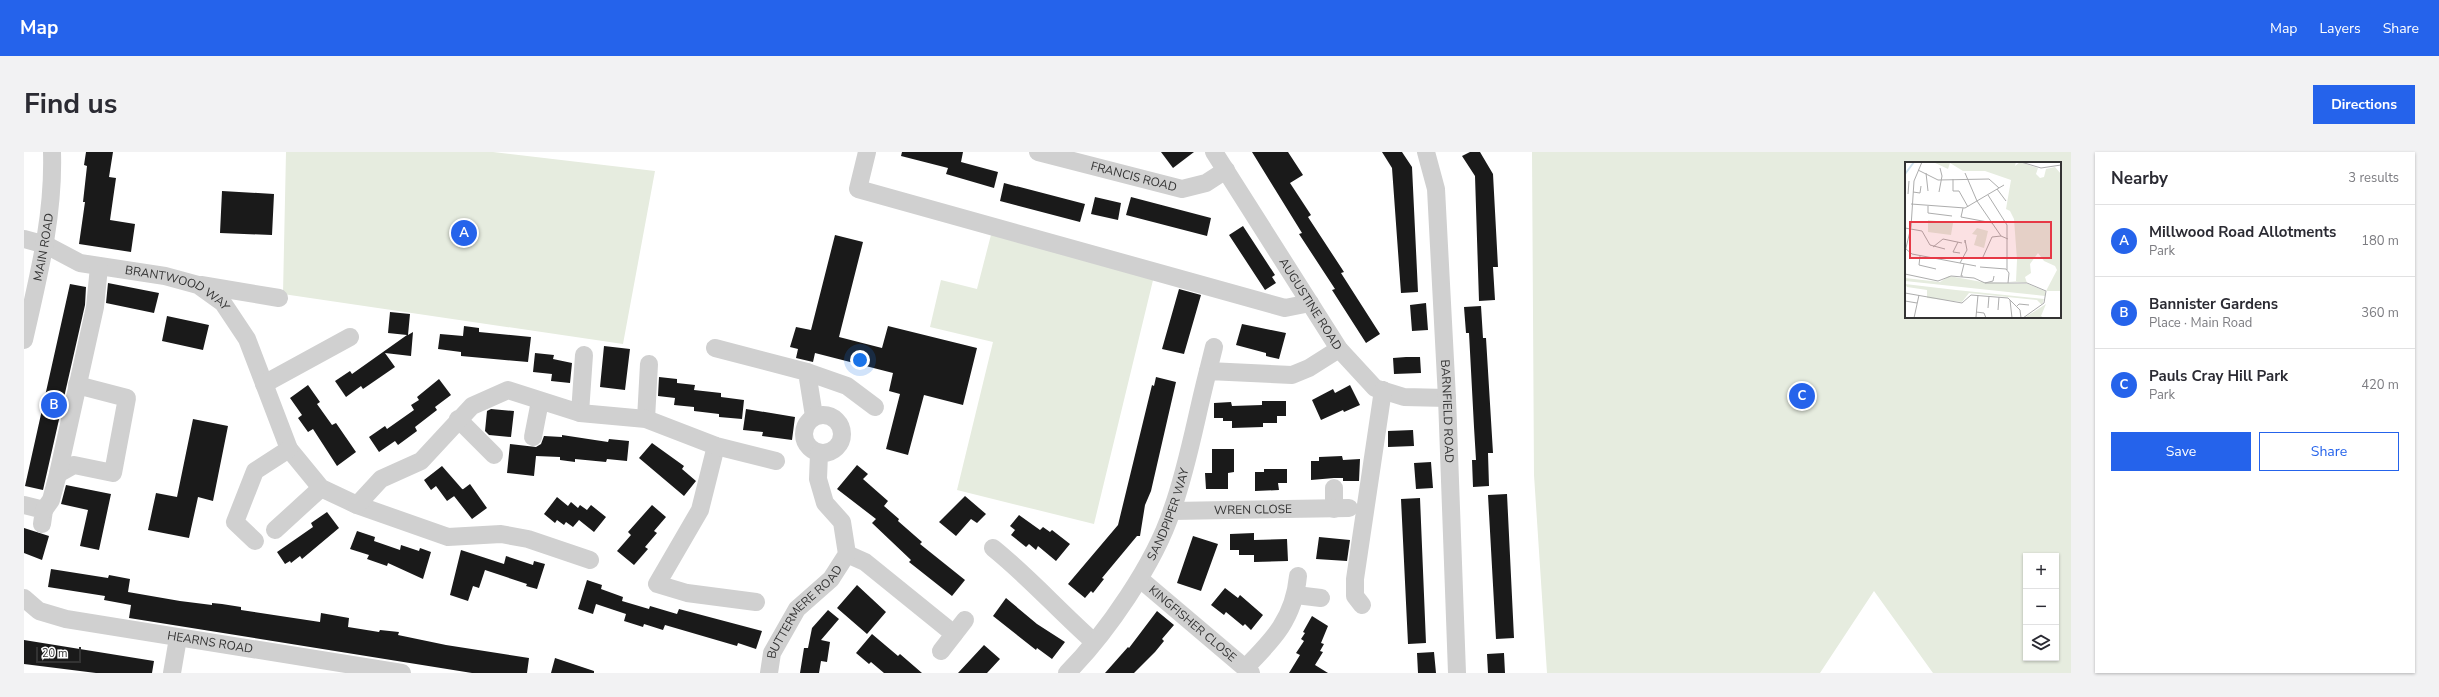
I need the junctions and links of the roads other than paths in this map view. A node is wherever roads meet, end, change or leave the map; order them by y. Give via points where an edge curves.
1 (52, 152) edge
2 (867, 152) edge
3 (1038, 152) edge
4 (1214, 152) edge
5 (1426, 152) edge
6 (1226, 170) junction
7 (24, 239) edge
8 (46, 245) junction
9 (98, 267) junction
10 (198, 284) junction
11 (279, 298) dead end
12 (1310, 303) junction
13 (350, 337) dead end
14 (24, 340) edge
15 (1214, 347) dead end
16 (715, 348) dead end
17 (1339, 349) junction
18 (584, 355) dead end
19 (649, 364) dead end
20 (1208, 371) junction
21 (807, 372) junction
22 (264, 384) junction
23 (77, 385) junction
24 (1383, 390) junction
25 (1447, 398) junction
26 (540, 401) junction
27 (876, 407) dead end
28 (580, 413) junction
29 (814, 416) junction
30 (458, 419) junction
31 (646, 419) junction
32 (533, 437) dead end
33 (716, 446) junction
34 (288, 449) junction
35 (819, 454) junction
36 (494, 455) dead end
37 (776, 461) dead end
38 (58, 474) junction
39 (321, 488) junction
40 (1334, 488) dead end
41 (24, 505) edge
42 (357, 505) junction
43 (1172, 511) junction
44 (275, 530) dead end
45 (255, 541) dead end
46 (993, 548) dead end
47 (846, 554) junction
48 (590, 560) dead end
49 (1298, 576) dead end
50 (1140, 579) junction
51 (1296, 595) junction
52 (24, 598) edge
53 (1321, 598) dead end
54 (756, 602) dead end
55 (1362, 605) dead end
56 (178, 638) junction
57 (1094, 642) junction
58 (941, 651) dead end
59 (1248, 671) edge
60 (172, 673) edge
61 (402, 673) edge
62 (769, 673) edge
63 (1067, 673) edge
64 (1457, 673) edge

1 - 8 street, MAIN ROAD via 52,199
2 - 12 street via 858,189 1285,308
3 - 6 street, FRANCIS ROAD via 1182,189 1206,183
4 - 6 street, AUGUSTINE ROAD
5 - 25 street, BARNFIELD ROAD via 1436,189
6 - 12 street, AUGUSTINE ROAD
7 - 8 street, BRANTWOOD WAY
8 - 9 street, BRANTWOOD WAY via 69,259
8 - 14 street, MAIN ROAD
9 - 10 street, BRANTWOOD WAY via 165,276
9 - 23 street via 95,307
10 - 11 street
10 - 22 street, BRANTWOOD WAY via 223,303 248,339
12 - 17 street, AUGUSTINE ROAD
13 - 22 street
15 - 20 street, SANDPIPER WAY
16 - 21 street
17 - 20 street via 1309,368 1292,375
17 - 24 street, AUGUSTINE ROAD via 1375,388
18 - 28 street
19 - 31 street
20 - 43 street, SANDPIPER WAY
21 - 27 street via 846,386
21 - 29 street
22 - 34 street, BRANTWOOD WAY
23 - 38 street
23 - 38 street via 128,398 113,473 74,465
24 - 25 street, AUGUSTINE ROAD via 1404,397
24 - 55 street via 1355,579 1355,596
25 - 64 street, BARNFIELD ROAD
26 - 28 street
26 - 30 street via 508,390 472,406
26 - 32 street
28 - 31 street
29 - 35 street via 805,425 803,438 809,449
29 - 35 street via 826,414 837,420 843,431 840,444 831,452
30 - 36 street
30 - 42 street via 421,461 381,479
31 - 33 street
33 - 37 street
33 - 54 street via 700,510 657,584 687,593
34 - 39 street, BRANTWOOD WAY
34 - 45 street via 255,471 235,522
35 - 47 street, BUTTERMERE ROAD via 818,479 825,503 842,522
38 - 41 street via 43,517
39 - 42 street, BRANTWOOD WAY
39 - 44 street
40 - 43 street, WREN CLOSE via 1341,509
42 - 48 street, BRANTWOOD WAY via 448,537 501,534 528,539
43 - 50 street, SANDPIPER WAY
46 - 57 street via 1023,572 1056,608
47 - 58 street, BUTTERMERE ROAD via 865,562 959,627
47 - 62 street, BUTTERMERE ROAD via 830,578 797,609 772,653
49 - 51 street, KINGFISHER CLOSE
50 - 57 street, SANDPIPER WAY
50 - 59 street, KINGFISHER CLOSE
51 - 53 street
51 - 59 street, KINGFISHER CLOSE via 1277,636
52 - 56 street, HEARNS ROAD via 39,611 56,617
56 - 60 street
56 - 61 street, HEARNS ROAD
57 - 63 street, SANDPIPER WAY

